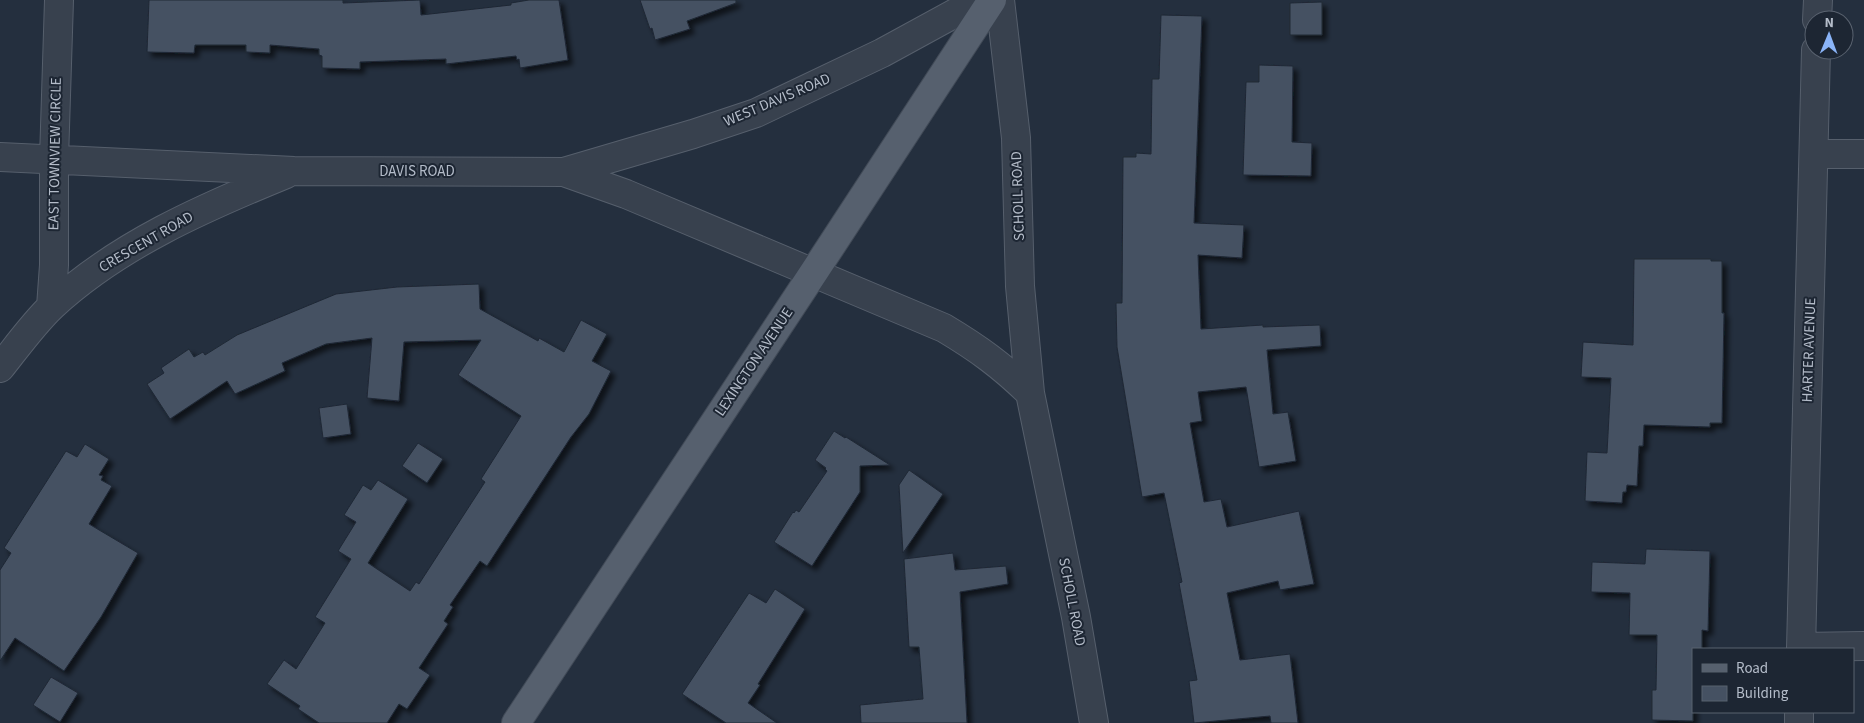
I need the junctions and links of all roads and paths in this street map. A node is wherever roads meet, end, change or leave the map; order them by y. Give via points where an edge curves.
1 (59, 0) edge
2 (979, 0) edge
3 (992, 0) edge
4 (1000, 0) edge
5 (1816, 60) edge
6 (1814, 154) junction
7 (1864, 154) edge
8 (0, 157) edge
9 (54, 159) junction
10 (294, 171) junction
11 (564, 172) junction
12 (814, 272) junction
13 (51, 307) junction
14 (0, 368) edge
15 (1030, 393) junction
16 (1864, 646) edge
17 (1801, 648) edge
18 (516, 723) edge
19 (1094, 723) edge

1 - 9 street, EAST TOWNVIEW CIRCLE
2 - 11 street, WEST DAVIS ROAD via 882,53 756,113
3 - 12 main road, LEXINGTON AVENUE
4 - 15 street, SCHOLL ROAD via 1016,138 1020,286
5 - 6 street, HARTER AVENUE
6 - 7 street
6 - 17 street, HARTER AVENUE
8 - 9 street, DAVIS ROAD
9 - 10 street, DAVIS ROAD
9 - 13 street, EAST TOWNVIEW CIRCLE
10 - 11 street, DAVIS ROAD
10 - 13 street, CRESCENT ROAD via 212,204 155,234 107,262
11 - 12 street, DAVIS ROAD via 626,194
12 - 15 street via 944,328 979,349
12 - 18 main road, LEXINGTON AVENUE
13 - 14 street, CRESCENT ROAD
15 - 19 street, SCHOLL ROAD via 1076,617
16 - 17 street

